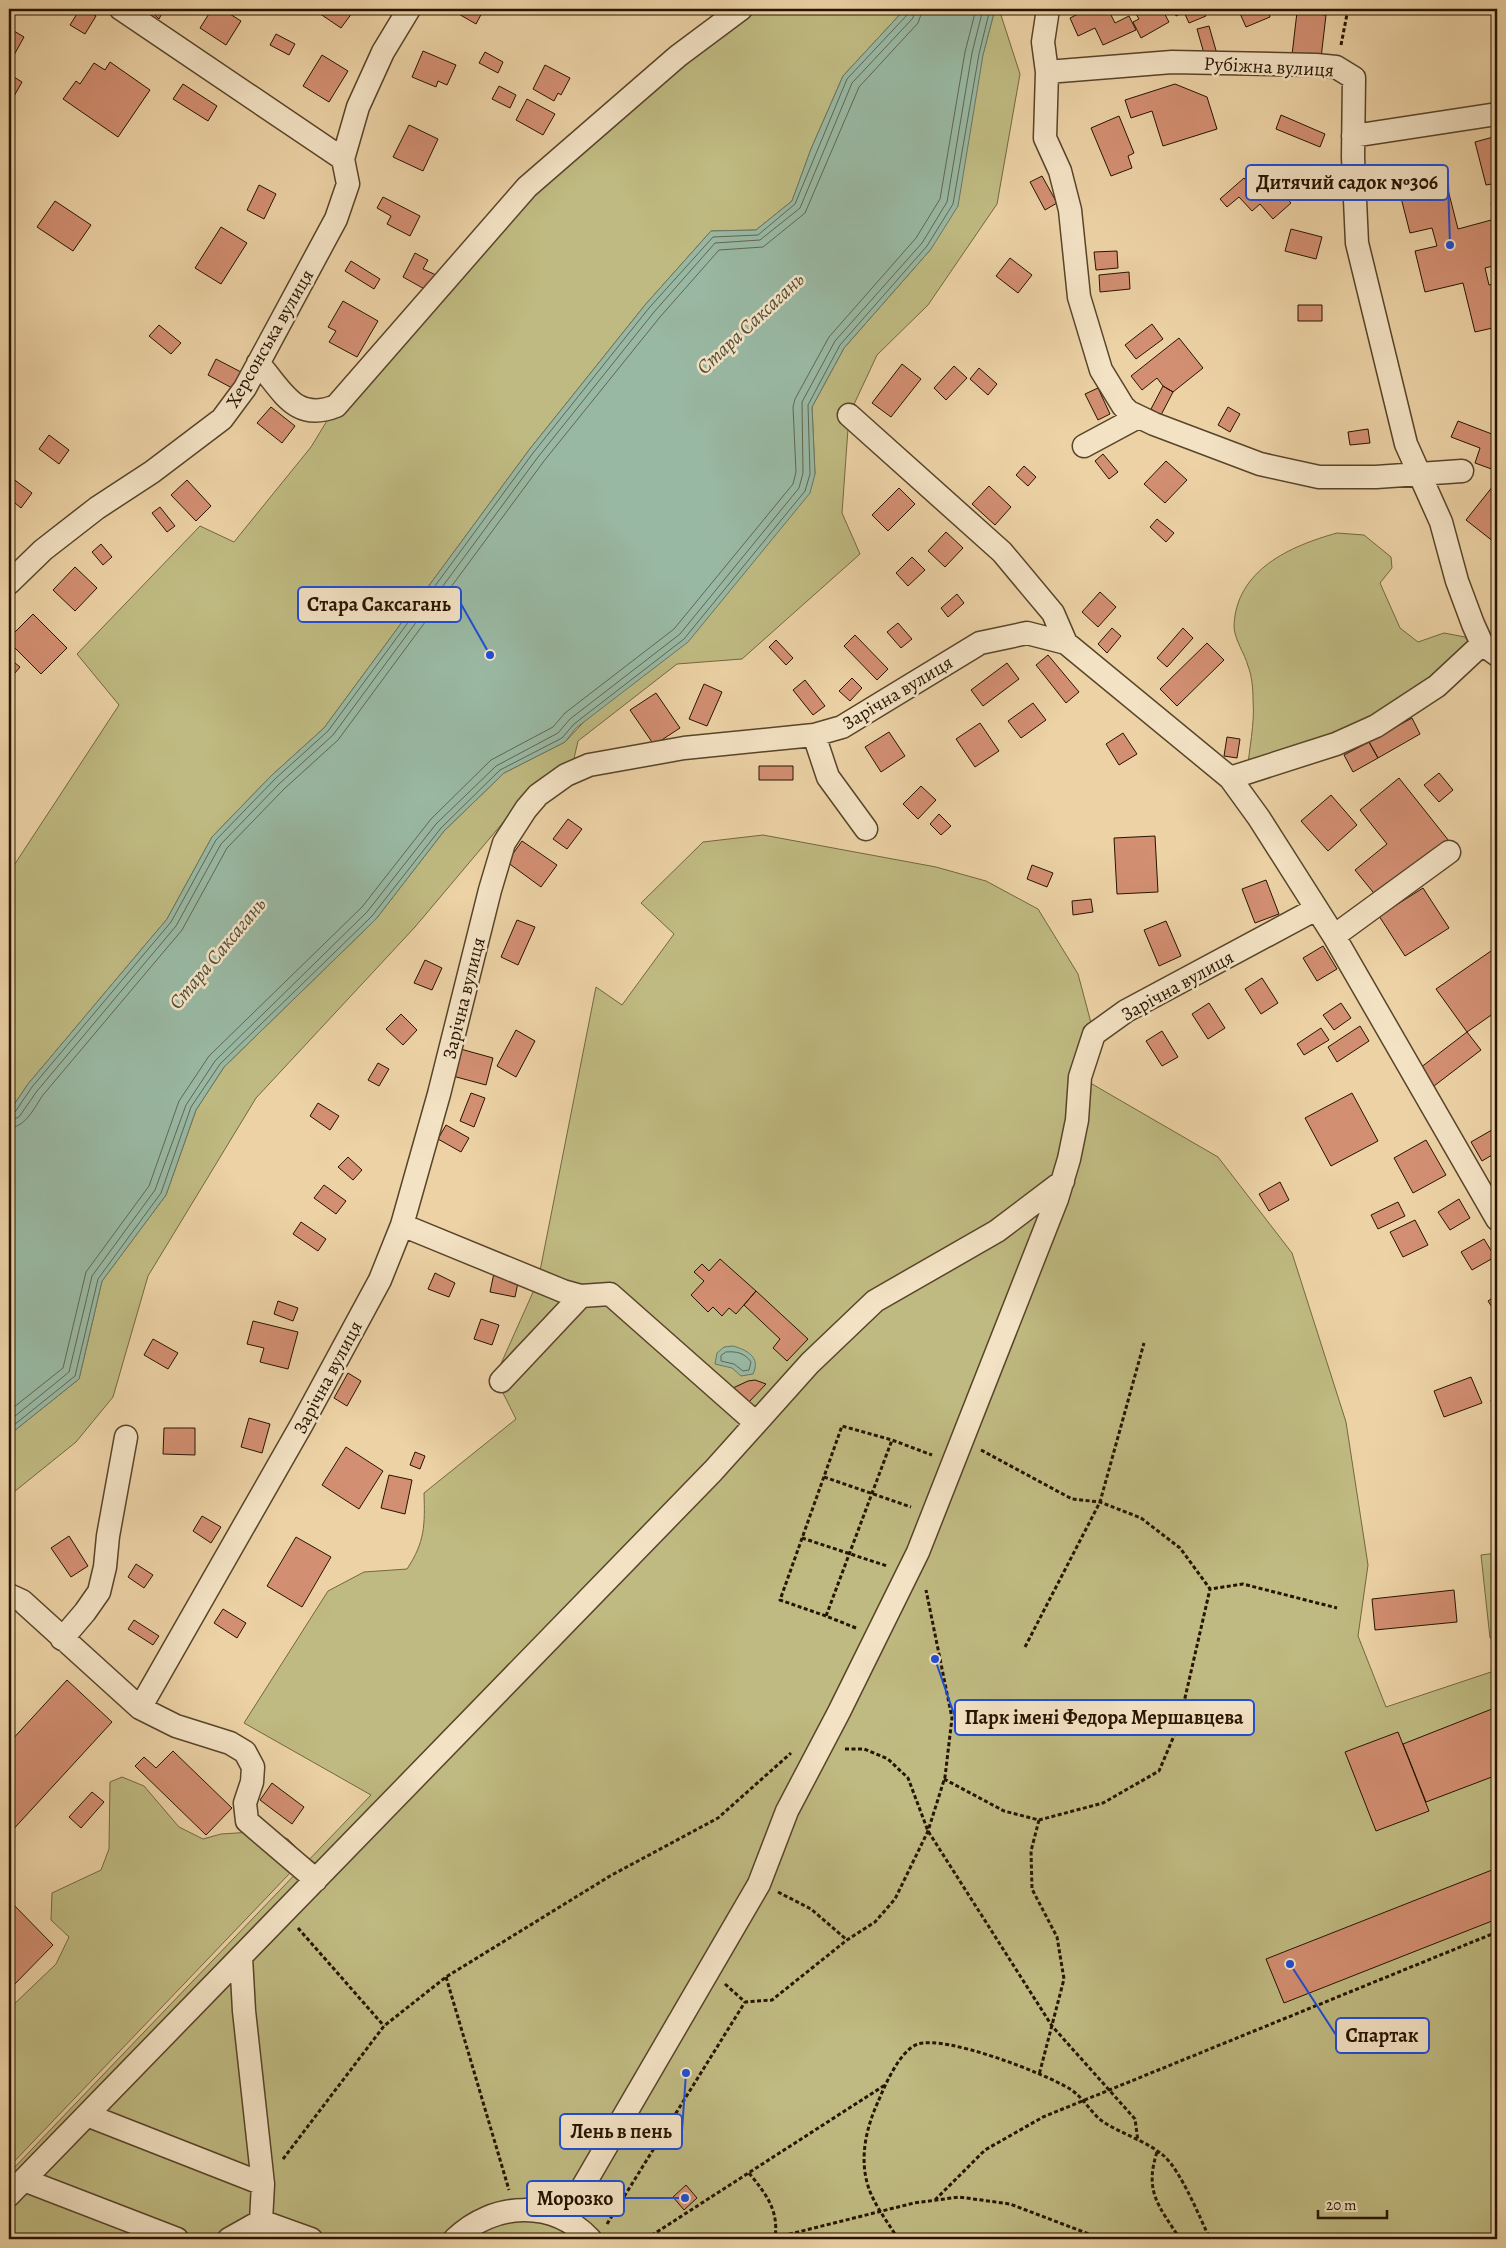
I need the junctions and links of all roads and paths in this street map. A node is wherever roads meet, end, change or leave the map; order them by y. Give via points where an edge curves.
1 (121, 9) edge
2 (409, 9) edge
3 (741, 9) edge
4 (1048, 9) edge
5 (1348, 9) edge
6 (1336, 67) junction
7 (1047, 72) junction
8 (1497, 114) edge
9 (1353, 136) junction
10 (344, 158) junction
11 (258, 363) junction
12 (849, 415) dead end
13 (1138, 417) junction
14 (1084, 446) dead end
15 (1462, 471) dead end
16 (1419, 475) junction
17 (9, 583) edge
18 (1066, 642) junction
19 (1490, 649) edge
20 (814, 735) junction
21 (1230, 778) junction
22 (866, 829) dead end
23 (1449, 852) dead end
24 (1316, 909) junction
25 (1334, 936) junction
26 (1063, 1181) junction
27 (1497, 1219) edge
28 (402, 1225) junction
29 (581, 1296) junction
30 (1144, 1343) dead end
31 (501, 1381) dead end
32 (756, 1423) junction
33 (126, 1437) dead end
34 (892, 1440) junction
35 (963, 1440) junction
36 (955, 1461) junction
37 (824, 1477) junction
38 (872, 1493) junction
39 (1100, 1502) junction
40 (933, 1514) junction
41 (802, 1538) junction
42 (849, 1553) junction
43 (908, 1572) junction
44 (926, 1589) dead end
45 (1210, 1589) junction
46 (9, 1595) edge
47 (1337, 1608) dead end
48 (826, 1616) junction
49 (877, 1636) junction
50 (62, 1639) junction
51 (1024, 1647) dead end
52 (140, 1708) junction
53 (798, 1746) dead end
54 (812, 1762) junction
55 (944, 1779) junction
56 (1039, 1820) junction
57 (928, 1831) junction
58 (316, 1880) junction
59 (759, 1884) junction
60 (284, 1912) junction
61 (1497, 1932) edge
62 (847, 1940) junction
63 (241, 1957) junction
64 (446, 1977) junction
65 (384, 2026) junction
66 (1052, 2026) junction
67 (1039, 2075) junction
68 (885, 2085) junction
69 (1110, 2089) junction
70 (1084, 2100) junction
71 (87, 2115) junction
72 (1138, 2141) junction
73 (1157, 2152) junction
74 (748, 2174) junction
75 (264, 2184) junction
76 (16, 2188) edge
77 (935, 2200) junction
78 (515, 2210) junction
79 (880, 2212) junction
80 (564, 2219) junction
81 (260, 2221) junction
82 (596, 2235) edge
83 (775, 2238) edge
84 (177, 2239) edge
85 (228, 2239) edge
86 (311, 2239) edge
87 (455, 2239) edge
88 (646, 2239) edge
89 (770, 2239) edge
90 (898, 2239) edge
91 (1102, 2239) edge
92 (1180, 2239) edge
93 (1210, 2239) edge

1 - 10 street
2 - 10 street, Херсонська вулиця via 368,84
3 - 11 street via 678,56 527,187 336,406 314,412 303,408 282,394
4 - 7 street via 1044,42
5 - 6 path
6 - 7 street, Рубіжна вулиця via 1172,62
6 - 9 street, Рубіжна вулиця via 1354,78
7 - 13 street via 1045,138 1060,171 1070,210 1079,296 1101,370 1123,406
8 - 9 street
9 - 16 street, Рубіжна вулиця via 1357,243 1406,444
10 - 11 street, Херсонська вулиця via 348,184 336,219
11 - 17 street, Херсонська вулиця via 245,388 222,419 152,472 97,508 43,550
12 - 18 street, Зарічна вулиця via 1002,552 1053,613
13 - 14 street
13 - 16 street via 1260,464 1319,477
15 - 16 street
16 - 19 street, Рубіжна вулиця via 1441,522 1457,580
18 - 20 street, Зарічна вулиця via 1027,633 980,643 842,727
18 - 21 street, Зарічна вулиця
19 - 21 street via 1376,726 1336,744
20 - 22 street via 828,777
20 - 28 street, Зарічна вулиця via 684,748 589,765 538,795 526,809 504,843 492,882 439,1094
21 - 24 street, Зарічна вулиця
23 - 25 street
24 - 25 street, Зарічна вулиця
24 - 26 street, Зарічна вулиця via 1126,1011 1094,1034 1080,1077 1077,1120
25 - 27 street, Зарічна вулиця
26 - 32 street via 997,1231 874,1301 810,1363
26 - 35 street, Зарічна вулиця
28 - 29 street
28 - 52 street, Зарічна вулиця via 380,1280 302,1424
29 - 31 street
29 - 32 street via 610,1294
30 - 39 path
32 - 58 street
33 - 50 street via 99,1592
34 - 36 path
34 - 37 path via 842,1426
34 - 38 path
35 - 36 street, Зарічна вулиця
35 - 39 path via 1072,1499
36 - 40 street, Зарічна вулиця
37 - 38 path
37 - 41 path
38 - 40 path
38 - 42 path
39 - 45 path via 1141,1518 1180,1548
39 - 51 path
40 - 43 street, Зарічна вулиця
41 - 42 path
41 - 48 path via 780,1600
42 - 43 path
42 - 48 path
43 - 49 street, Зарічна вулиця
44 - 55 path via 952,1718
45 - 47 path via 1243,1584
45 - 56 path via 1179,1724 1159,1771 1104,1803
46 - 50 street via 22,1601
48 - 49 path
49 - 54 street, Зарічна вулиця
50 - 52 street
52 - 58 street via 176,1726 230,1743 245,1752 253,1767 245,1803 248,1821
53 - 64 path via 718,1818 610,1876
54 - 57 path via 829,1752 846,1749 864,1749 888,1759 908,1778
54 - 59 street via 787,1811
55 - 56 path via 1004,1810
55 - 57 path
56 - 66 path via 1031,1851 1032,1889 1057,1937 1064,1979
57 - 62 path via 895,1899 875,1922
57 - 66 path
58 - 60 street
59 - 62 path via 811,1909
59 - 80 street
60 - 63 street
60 - 65 path
61 - 69 path
62 - 82 path via 772,2000 745,2002
63 - 71 street
63 - 75 street
64 - 65 path
64 - 78 path
65 - 75 path
66 - 67 path
66 - 69 path
67 - 68 path via 979,2052 939,2044 918,2044 905,2053
67 - 70 path via 1068,2088
68 - 74 path
68 - 79 path via 873,2112 864,2151 864,2169 870,2193
69 - 70 path
69 - 72 path via 1135,2119
70 - 72 path via 1100,2120
70 - 77 path via 1043,2117 986,2150
71 - 75 street
71 - 76 street
72 - 73 path
73 - 92 path via 1151,2171 1152,2192
73 - 93 path via 1165,2157 1176,2174
74 - 83 path via 765,2193 777,2222
74 - 88 path
75 - 81 street
76 - 84 street
77 - 79 path
77 - 91 path via 959,2197 1010,2204
78 - 80 street via 540,2211
78 - 87 street via 481,2219
79 - 83 path
79 - 90 path
80 - 82 street
81 - 85 street
81 - 86 street
83 - 89 path

